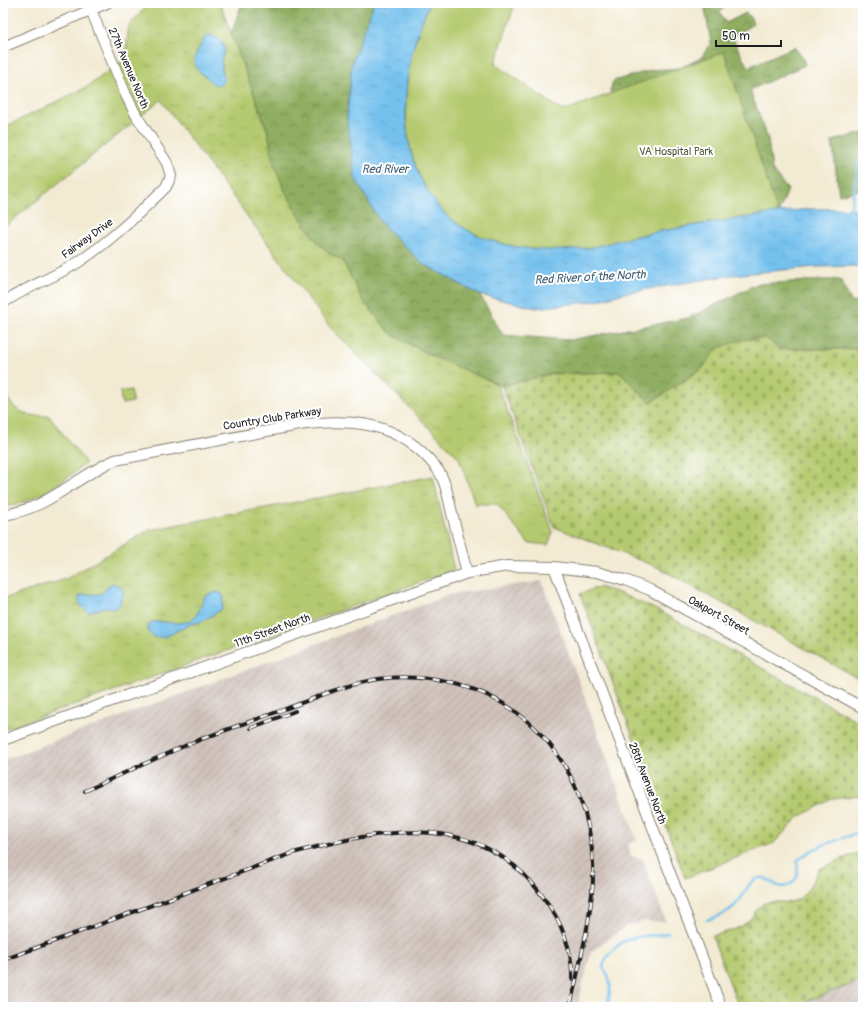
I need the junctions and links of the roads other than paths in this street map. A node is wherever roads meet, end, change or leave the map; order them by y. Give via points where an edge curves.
1 (107, 3) edge
2 (91, 10) junction
3 (3, 47) edge
4 (171, 176) joint
5 (3, 303) edge
6 (3, 515) edge
7 (554, 567) junction
8 (467, 572) junction
9 (863, 708) edge
10 (3, 740) edge
11 (721, 1007) edge

1 - 2 street
2 - 3 street
2 - 4 street, 27th Avenue North via 126,95 167,163
4 - 5 street, Fairway Drive via 166,187 80,261
6 - 8 street, Country Club Parkway via 48,501 96,468 115,460 299,425 326,421 349,422 392,431 411,442 429,459 441,475 448,495
7 - 8 street, 11th Street North via 507,566
7 - 9 street, Oakport Street via 597,572 650,590
7 - 11 street, 28th Avenue North
8 - 10 street, 11th Street North

